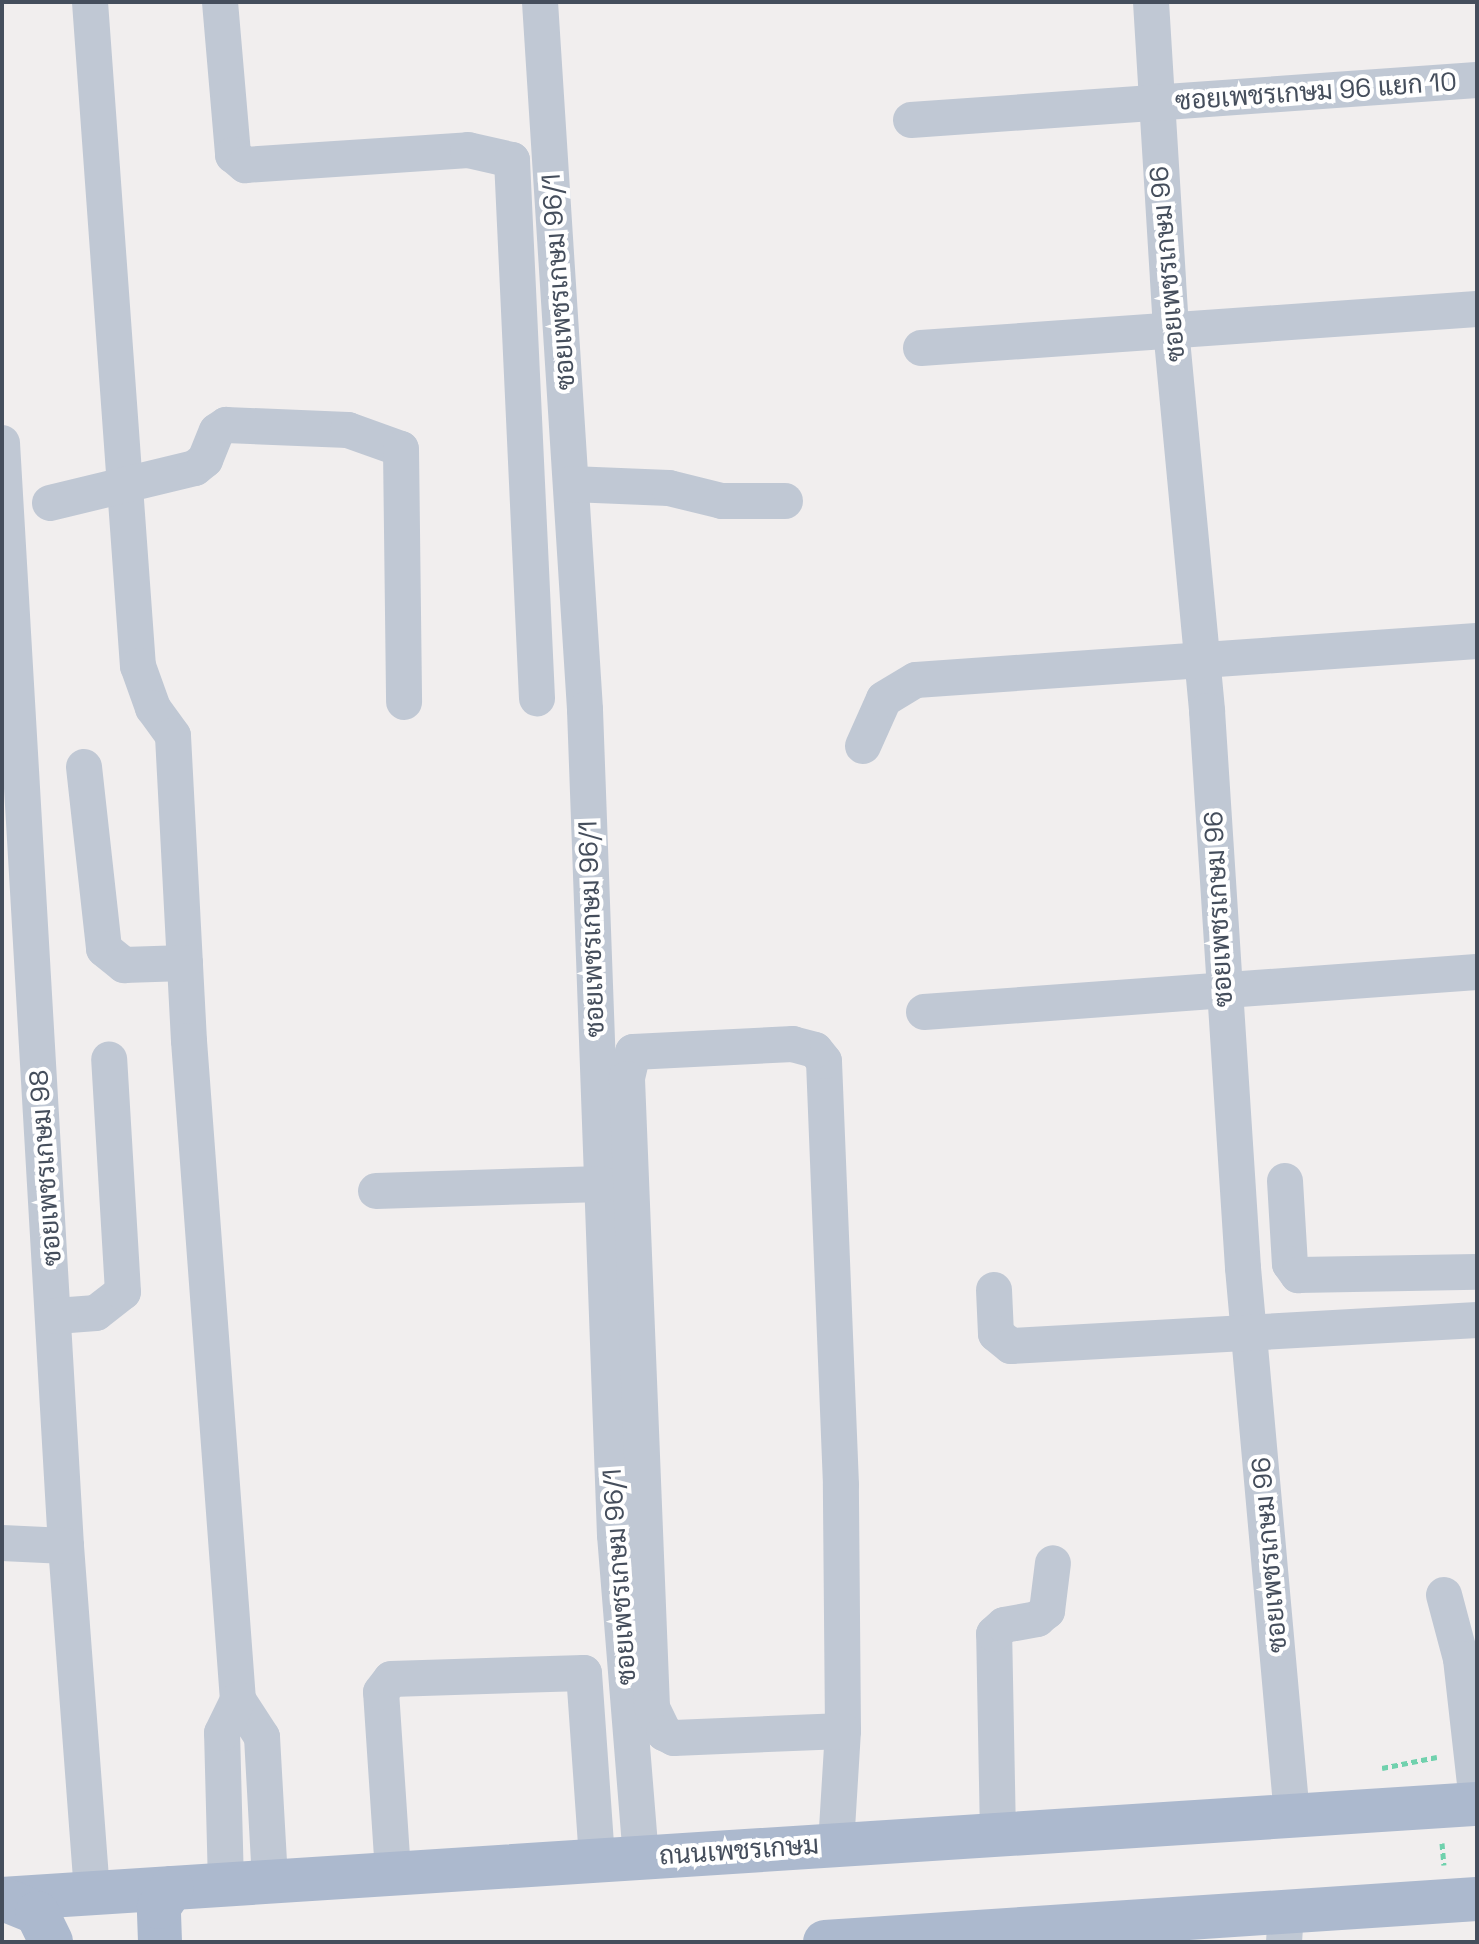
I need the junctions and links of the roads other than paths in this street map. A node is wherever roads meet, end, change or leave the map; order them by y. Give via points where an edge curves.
1 (90, 2) edge
2 (220, 2) edge
3 (540, 2) edge
4 (1151, 2) edge
5 (1477, 80) edge
6 (1155, 105) junction
7 (911, 120) dead end
8 (1477, 309) edge
9 (1171, 329) junction
10 (921, 348) dead end
11 (2, 443) edge
12 (128, 482) junction
13 (571, 484) junction
14 (785, 501) dead end
15 (50, 503) dead end
16 (1477, 641) edge
17 (1201, 661) junction
18 (537, 698) dead end
19 (404, 702) dead end
20 (863, 746) dead end
21 (84, 767) dead end
22 (15, 926) edge
23 (185, 963) junction
24 (1477, 972) edge
25 (1222, 992) junction
26 (924, 1012) dead end
27 (109, 1059) dead end
28 (1285, 1181) dead end
29 (602, 1184) junction
30 (376, 1191) dead end
31 (1290, 1264) junction
32 (1243, 1268) junction
33 (1477, 1272) edge
34 (994, 1290) dead end
35 (56, 1316) junction
36 (1477, 1320) edge
37 (1250, 1335) junction
38 (2, 1543) edge
39 (66, 1546) junction
40 (1053, 1563) dead end
41 (1444, 1595) dead end
42 (238, 1700) junction
43 (843, 1731) junction
44 (1477, 1803) edge
45 (1292, 1816) junction
46 (998, 1835) junction
47 (836, 1845) junction
48 (641, 1857) junction
49 (597, 1859) junction
50 (393, 1872) junction
51 (270, 1881) junction
52 (226, 1884) junction
53 (172, 1888) junction
54 (1461, 1890) edge
55 (92, 1894) junction
56 (3, 1899) edge
57 (1285, 1927) edge
58 (1219, 1929) edge
59 (1071, 1934) edge
60 (51, 1942) edge
61 (160, 1942) edge
62 (825, 1942) edge

1 - 12 street
2 - 18 street via 233,155 245,165 468,150 512,160
3 - 13 street, ซอยเพชรเกษม 96/1
4 - 6 street, ซอยเพชรเกษม 96
5 - 6 street, ซอยเพชรเกษม 96 แยก 10
6 - 7 street, ซอยเพชรเกษม 96 แยก 10
6 - 9 street, ซอยเพชรเกษม 96
8 - 9 street
9 - 10 street
9 - 17 street, ซอยเพชรเกษม 96
11 - 22 street, ซอยเพชรเกษม 98
12 - 15 street
12 - 19 street via 195,468 226,425 348,430 401,449
12 - 23 street via 138,666 153,708 173,736
13 - 14 street via 669,488 722,501
13 - 29 street, ซอยเพชรเกษม 96/1
16 - 17 street
17 - 20 street via 916,680 884,699
17 - 25 street, ซอยเพชรเกษม 96
21 - 23 street via 104,949 124,965
22 - 35 street, ซอยเพชรเกษม 98
23 - 42 street
24 - 25 street
25 - 26 street
25 - 32 street, ซอยเพชรเกษม 96
27 - 35 street via 123,1292 96,1313
28 - 31 street
29 - 30 street
29 - 48 street, ซอยเพชรเกษม 96/1 via 615,1535
31 - 32 street
31 - 33 street via 1307,1277
32 - 37 street, ซอยเพชรเกษม 96
34 - 37 street via 996,1334 1011,1346
35 - 39 street, ซอยเพชรเกษม 98
36 - 37 street
37 - 45 street, ซอยเพชรเกษม 96
38 - 39 street
39 - 55 street, ซอยเพชรเกษม 98
40 - 46 street via 1047,1611 1004,1625 994,1634
41 - 44 street via 1461,1659
42 - 51 street via 262,1737
42 - 52 street via 222,1733
43 - 43 street via 674,1738 664,1733 652,1708 627,1079 633,1052 793,1044 815,1050 824,1061 841,1485
43 - 47 street
44 - 45 main road, ถนนเพชรเกษม
45 - 46 main road, ถนนเพชรเกษม
46 - 47 main road, ถนนเพชรเกษม
47 - 48 main road, ถนนเพชรเกษม
48 - 49 main road, ถนนเพชรเกษม
49 - 50 main road, ถนนเพชรเกษม
49 - 50 street via 584,1673 391,1679 381,1692
50 - 51 main road, ถนนเพชรเกษม
51 - 52 main road, ถนนเพชรเกษม
52 - 53 main road, ถนนเพชรเกษม
53 - 55 main road, ถนนเพชรเกษม
53 - 61 main road via 159,1907
54 - 57 main road
55 - 56 main road, ถนนเพชรเกษม
56 - 60 main road via 37,1913
57 - 58 main road
58 - 59 main road
59 - 62 main road

